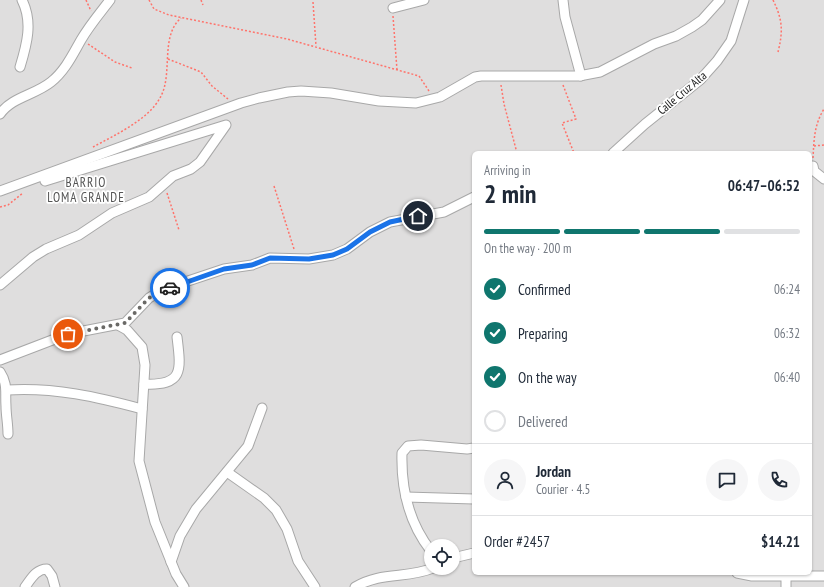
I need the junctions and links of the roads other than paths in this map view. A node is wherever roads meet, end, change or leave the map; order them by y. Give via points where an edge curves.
1 (22, 0) edge
2 (110, 0) edge
3 (422, 0) edge
4 (563, 0) edge
5 (720, 0) edge
6 (744, 0) edge
7 (393, 8) road end
8 (20, 67) dead end
9 (581, 76) junction
10 (0, 114) edge
11 (615, 151) edge
12 (813, 166) road end
13 (824, 179) edge
14 (0, 191) edge
15 (0, 194) edge
16 (472, 197) edge
17 (0, 285) edge
18 (118, 325) junction
19 (177, 336) dead end
20 (0, 360) edge
21 (0, 372) edge
22 (144, 384) junction
23 (7, 390) junction
24 (262, 408) dead end
25 (142, 409) junction
26 (8, 434) dead end
27 (472, 448) edge
28 (227, 472) junction
29 (406, 497) junction
30 (472, 499) edge
31 (424, 540) edge
32 (472, 553) edge
33 (460, 556) edge
34 (171, 562) junction
35 (424, 572) edge
36 (747, 575) edge
37 (786, 576) junction
38 (824, 576) edge
39 (25, 587) edge
40 (55, 587) edge
41 (184, 587) edge
42 (315, 587) edge
43 (355, 587) edge
44 (786, 587) edge

1 - 8 street via 27,10 29,35
2 - 10 street via 82,39 74,56 52,82 14,102
3 - 7 street
4 - 9 street
5 - 9 street via 702,20 676,36 654,44 600,72
6 - 11 street, Calle Cruz Alta via 731,41 713,66 689,90
9 - 14 street via 475,77 434,99 416,103 302,91 266,96
12 - 13 street via 814,171
15 - 17 street via 226,125 200,162 191,169 173,176 149,197 112,213 80,235 32,257
16 - 18 street via 444,212 390,222 370,232 347,249 323,258 270,258 188,281 149,298 130,319
18 - 20 street via 68,334
18 - 22 street via 127,330 142,347 145,365
19 - 22 street via 180,363 178,373 172,381 160,385
21 - 23 street
22 - 25 street
23 - 25 street via 78,393
23 - 26 street
24 - 28 street via 248,446
25 - 34 street via 139,461 155,522
27 - 29 street via 408,446 402,453 401,475
28 - 34 street via 196,509 180,536
28 - 42 street via 264,498 276,510 287,529 298,561
29 - 30 street
29 - 31 street via 412,520
32 - 33 street
34 - 41 street
35 - 43 street via 379,576
36 - 37 street
37 - 38 street
37 - 44 street
39 - 40 street via 34,574 47,569

